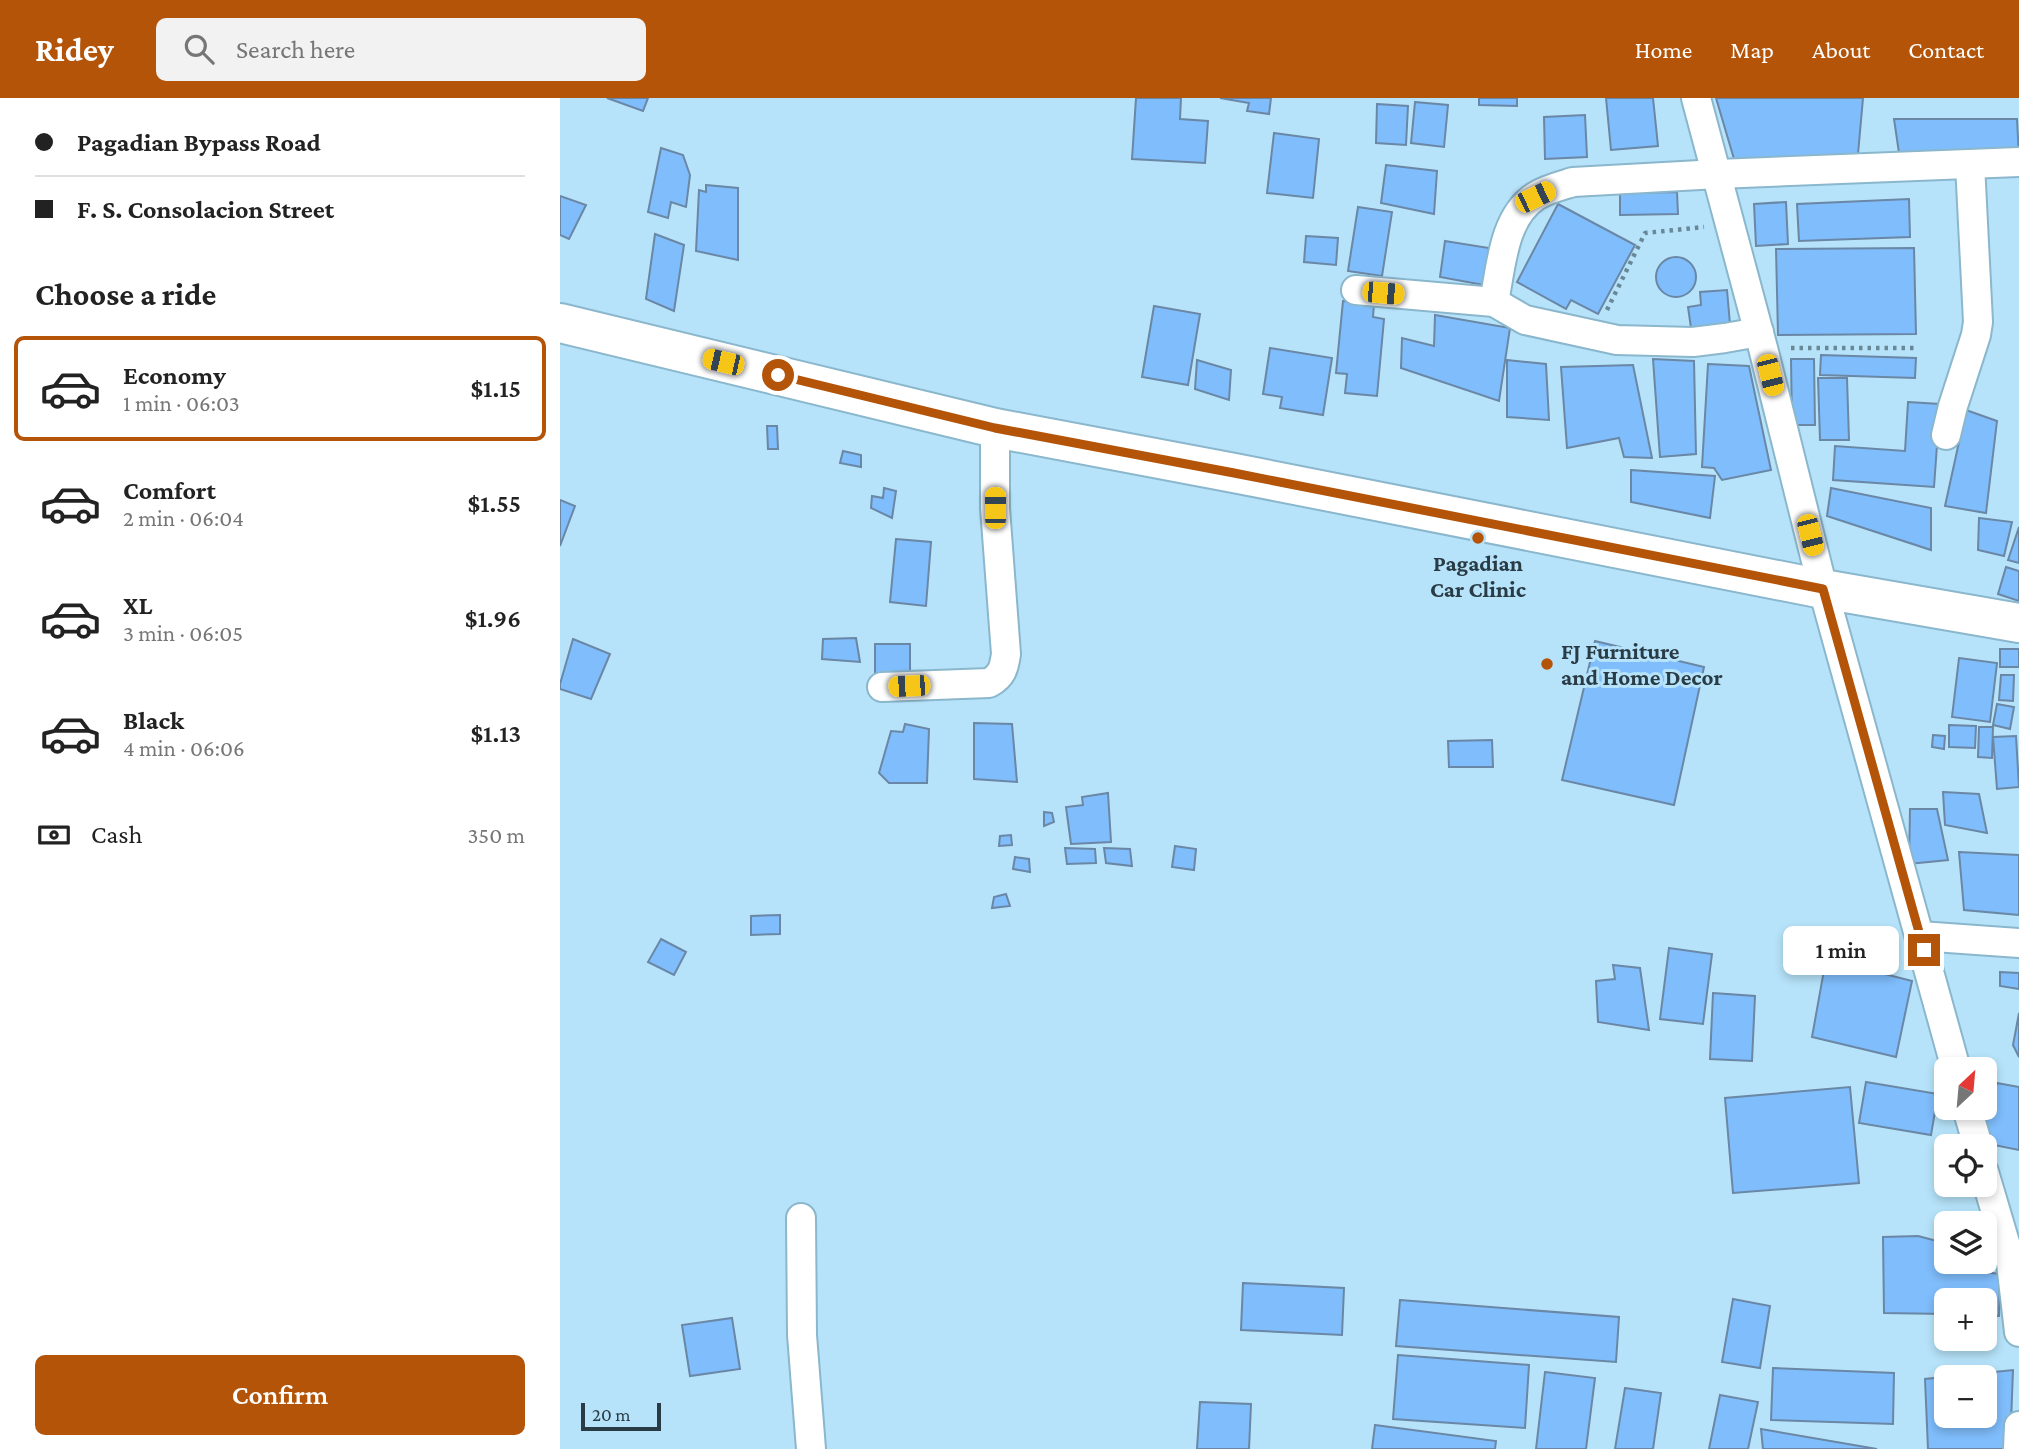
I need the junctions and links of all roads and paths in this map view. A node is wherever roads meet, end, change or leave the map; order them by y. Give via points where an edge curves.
1 (1696, 98) edge
2 (2019, 162) edge
3 (1970, 164) junction
4 (1718, 174) junction
5 (1731, 224) junction
6 (1356, 290) dead end
7 (1494, 303) junction
8 (560, 323) edge
9 (1594, 335) junction
10 (1761, 340) junction
11 (1916, 348) dead end
12 (995, 428) junction
13 (1946, 435) dead end
14 (1823, 589) junction
15 (2019, 623) edge
16 (882, 687) dead end
17 (1920, 936) junction
18 (2019, 943) edge
19 (1953, 1057) edge
20 (1995, 1197) edge
21 (801, 1219) dead end
22 (2012, 1238) edge
23 (2019, 1332) edge
24 (2019, 1426) edge
25 (811, 1449) edge
26 (2018, 1449) edge

1 - 4 street
2 - 3 street
3 - 4 street
3 - 13 street via 1978,323
4 - 5 street
4 - 7 street via 1573,182 1535,197 1522,209 1506,243
5 - 9 path via 1645,233
5 - 10 street
6 - 7 street
7 - 9 street via 1525,320
8 - 12 highway
9 - 10 street via 1617,340
10 - 11 path
10 - 14 street
12 - 14 highway
12 - 16 street via 995,508 1006,654 1002,673 989,683
14 - 15 highway
14 - 17 street
17 - 18 street
17 - 19 street
20 - 22 street
21 - 25 street via 802,1335
22 - 23 street
24 - 26 street

